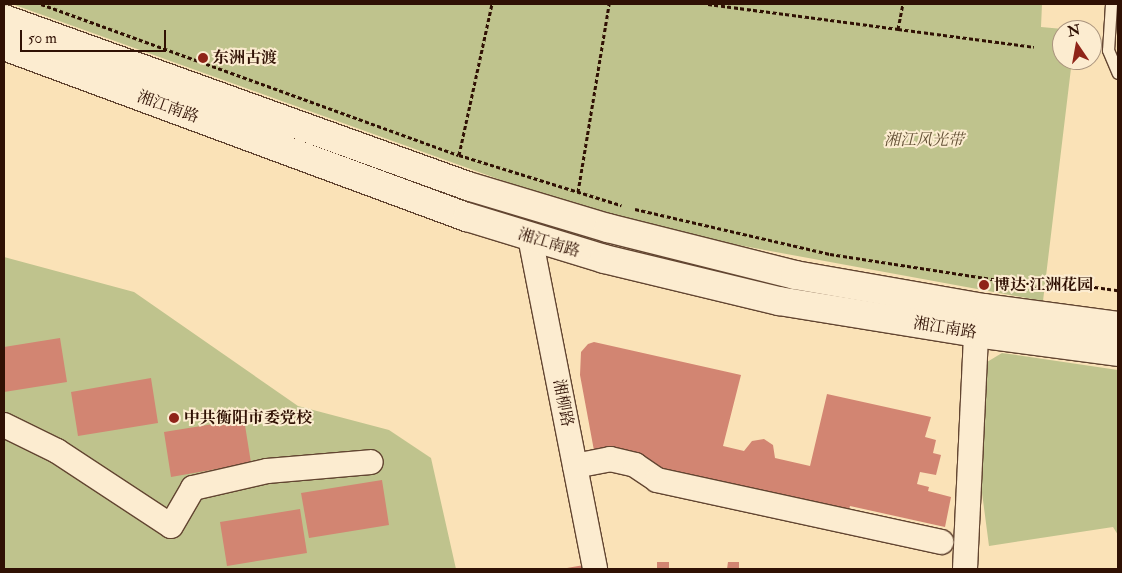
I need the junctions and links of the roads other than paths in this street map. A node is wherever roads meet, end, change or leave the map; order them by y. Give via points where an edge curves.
1 (1111, 4) edge
2 (4, 19) edge
3 (4, 46) edge
4 (1118, 74) edge
5 (530, 237) junction
6 (1118, 326) edge
7 (976, 333) junction
8 (1118, 352) edge
9 (4, 425) edge
10 (371, 462) dead end
11 (575, 466) junction
12 (941, 542) dead end
13 (595, 569) edge
14 (965, 569) edge

1 - 4 lane via 1108,50
2 - 6 main road, 湘江南路 via 471,187 608,228 795,275 986,308
3 - 5 main road, 湘江南路
5 - 7 main road, 湘江南路 via 604,259 779,301
5 - 11 street, 湘柳路
7 - 8 main road, 湘江南路
7 - 14 street
9 - 10 street via 57,451 171,526 193,488 267,471
11 - 12 street via 610,459 635,465 656,480
11 - 13 street, 湘柳路

